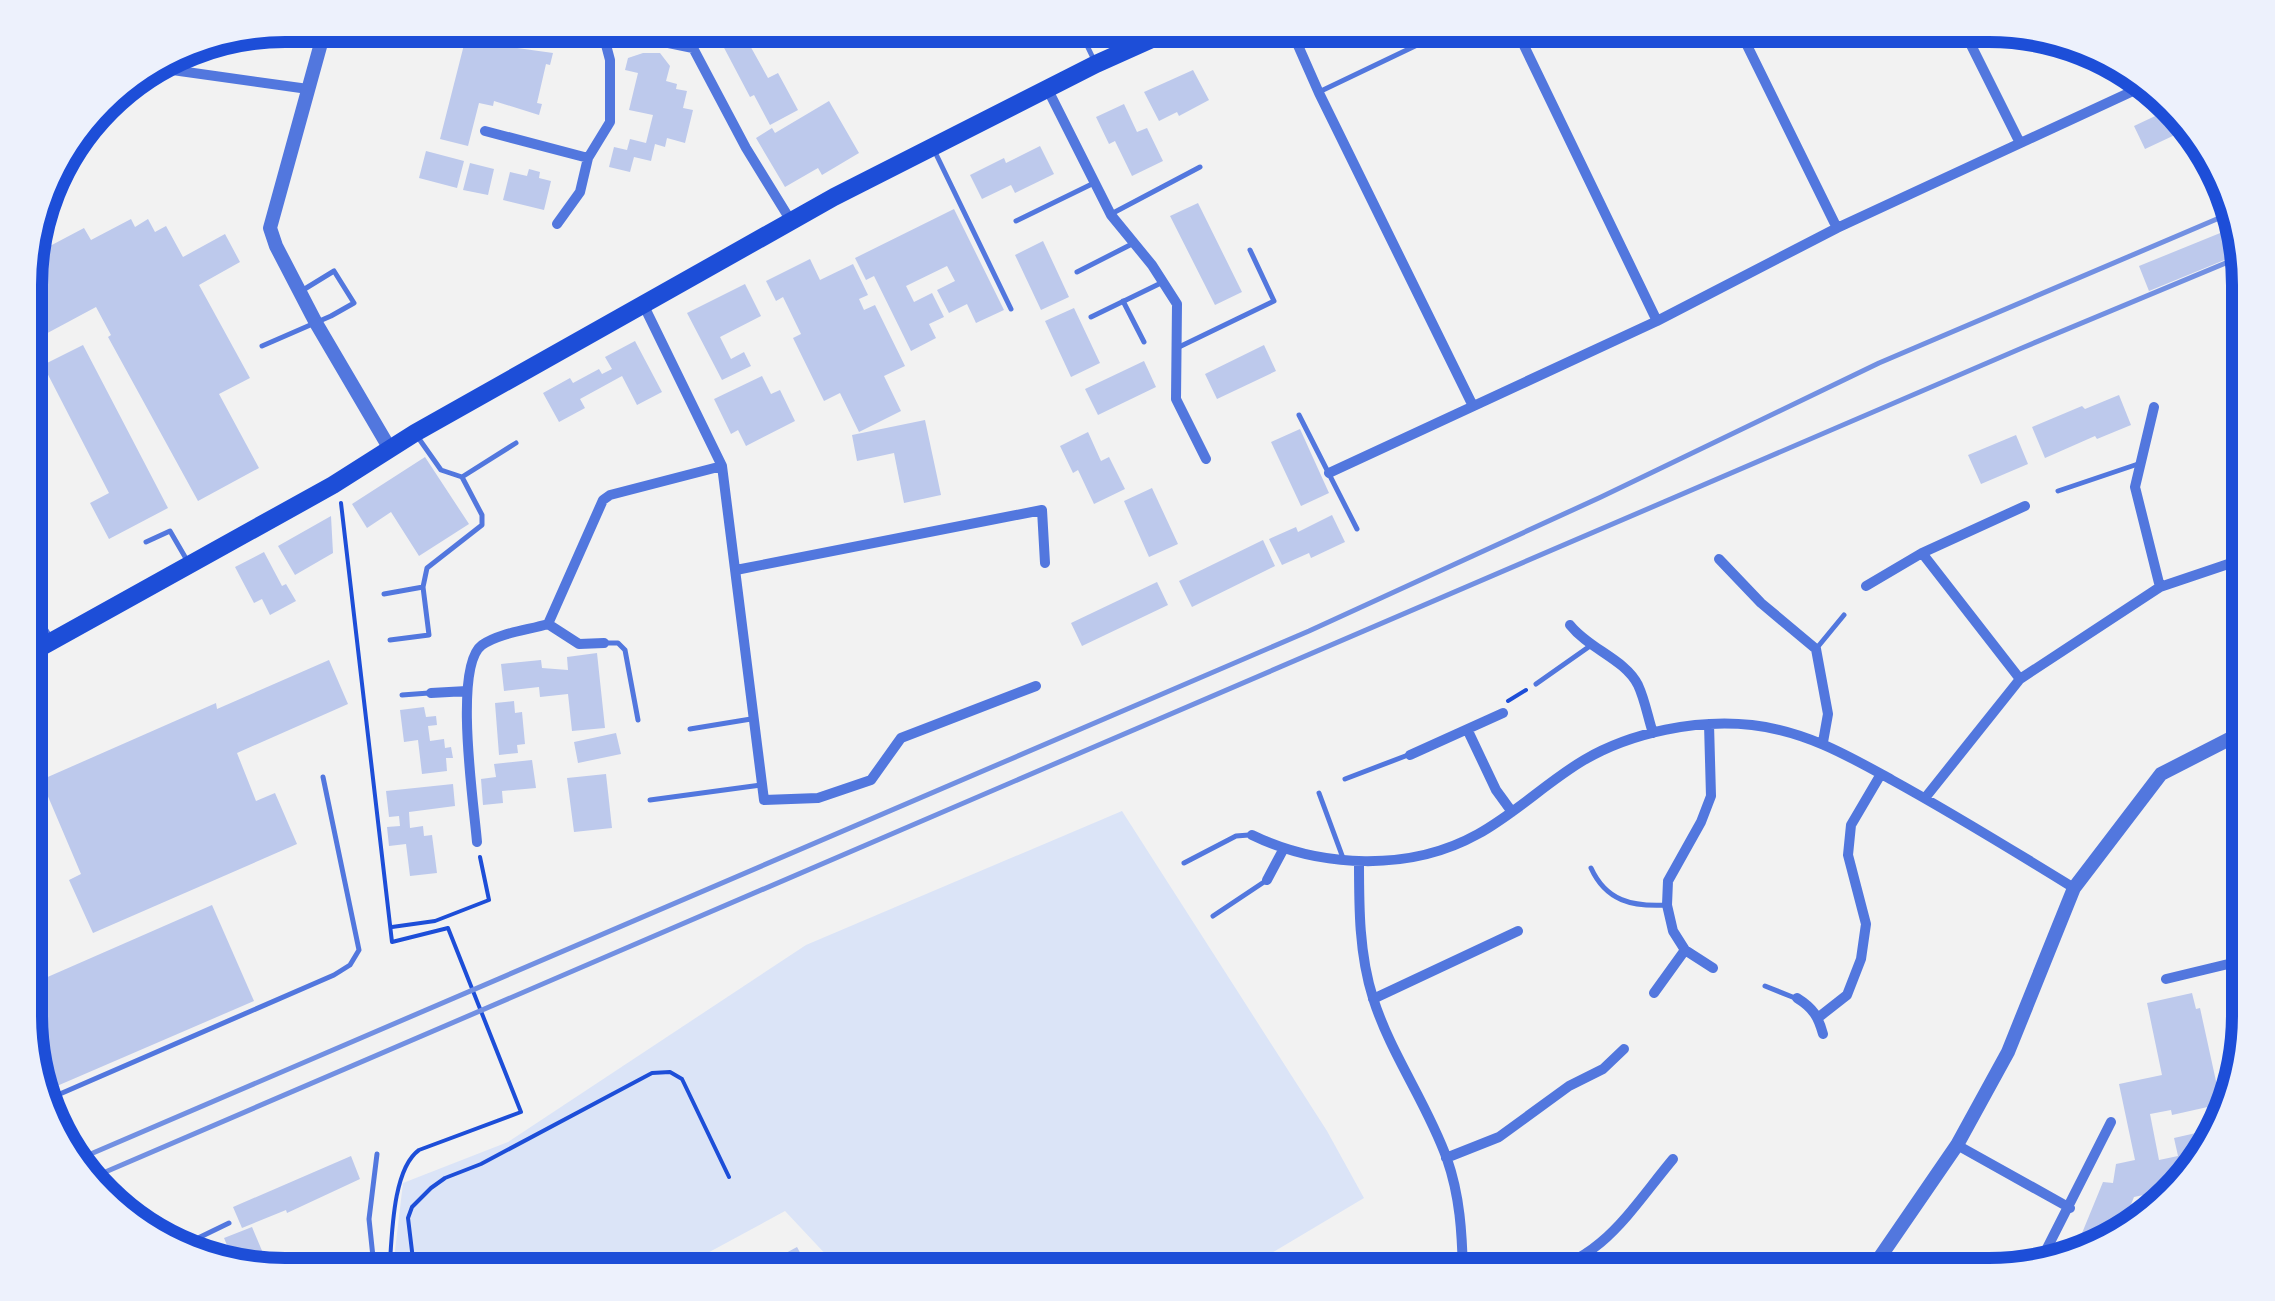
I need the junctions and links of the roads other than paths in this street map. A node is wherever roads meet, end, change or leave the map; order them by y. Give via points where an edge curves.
1 (321, 42) edge
2 (605, 42) edge
3 (666, 42) edge
4 (1085, 42) edge
5 (1145, 42) edge
6 (1296, 42) edge
7 (1422, 42) edge
8 (1522, 42) edge
9 (1746, 42) edge
10 (1970, 42) edge
11 (1096, 64) junction
12 (174, 70) edge
13 (308, 90) junction
14 (1048, 90) junction
15 (2134, 91) edge
16 (1318, 92) junction
17 (485, 131) dead end
18 (2020, 143) junction
19 (933, 148) junction
20 (588, 158) junction
21 (1200, 167) dead end
22 (1094, 183) junction
23 (1111, 215) junction
24 (790, 221) junction
25 (1016, 221) dead end
26 (557, 224) dead end
27 (1837, 228) junction
28 (1134, 243) junction
29 (1250, 250) dead end
30 (1077, 272) dead end
31 (1163, 282) junction
32 (300, 292) junction
33 (1124, 301) junction
34 (643, 304) junction
35 (1011, 309) dead end
36 (1092, 316) dead end
37 (1656, 321) junction
38 (316, 322) junction
39 (1144, 342) dead end
40 (262, 346) dead end
41 (1176, 349) junction
42 (1472, 406) junction
43 (2154, 407) dead end
44 (1299, 415) dead end
45 (415, 433) junction
46 (516, 443) dead end
47 (390, 449) junction
48 (1206, 459) dead end
49 (2140, 463) junction
50 (722, 466) junction
51 (1329, 473) junction
52 (462, 477) junction
53 (2058, 491) dead end
54 (2025, 506) dead end
55 (1357, 529) dead end
56 (146, 542) dead end
57 (1922, 554) junction
58 (1719, 559) dead end
59 (1045, 562) dead end
60 (2232, 562) edge
61 (189, 564) junction
62 (736, 570) junction
63 (1866, 586) dead end
64 (423, 587) junction
65 (2160, 587) junction
66 (384, 594) dead end
67 (1844, 615) dead end
68 (42, 622) edge
69 (548, 624) junction
70 (1570, 625) dead end
71 (390, 640) dead end
72 (53, 641) junction
73 (604, 642) joint
74 (1590, 646) junction
75 (42, 647) edge
76 (1816, 649) junction
77 (2020, 679) junction
78 (1536, 684) road end
79 (1036, 686) dead end
80 (466, 692) junction
81 (431, 693) joint
82 (402, 695) dead end
83 (1503, 713) road end
84 (754, 719) junction
85 (638, 720) dead end
86 (1709, 724) junction
87 (690, 729) dead end
88 (1468, 731) junction
89 (1652, 733) junction
90 (2232, 739) edge
91 (1823, 742) junction
92 (1410, 755) joint
93 (1881, 774) junction
94 (323, 777) dead end
95 (1345, 779) dead end
96 (762, 785) junction
97 (1319, 793) dead end
98 (1925, 798) junction
99 (650, 800) dead end
100 (1512, 812) junction
101 (1252, 835) joint
102 (478, 842) road end
103 (1284, 850) junction
104 (1344, 861) junction
105 (1359, 862) junction
106 (1184, 863) dead end
107 (1590, 868) dead end
108 (1267, 880) joint
109 (2074, 888) junction
110 (1667, 905) junction
111 (1213, 916) dead end
112 (1518, 931) dead end
113 (1685, 950) junction
114 (2232, 963) edge
115 (1713, 968) dead end
116 (2166, 979) dead end
117 (1766, 986) dead end
118 (1654, 993) dead end
119 (1373, 998) junction
120 (1796, 998) joint
121 (1819, 1017) junction
122 (1823, 1034) dead end
123 (1624, 1050) dead end
124 (57, 1095) edge
125 (2111, 1122) dead end
126 (1957, 1145) junction
127 (377, 1154) dead end
128 (1446, 1158) junction
129 (1673, 1160) dead end
130 (2070, 1208) junction
131 (229, 1224) dead end
132 (194, 1240) edge
133 (2046, 1252) edge
134 (372, 1258) edge
135 (1458, 1258) edge
136 (1580, 1258) edge
137 (1879, 1258) edge

1 - 13 street
2 - 20 street via 610,122
3 - 24 street via 693,48
4 - 11 lane
5 - 11 main road
6 - 16 street
7 - 16 lane
8 - 37 street
9 - 27 street
10 - 18 street
11 - 14 main road
12 - 13 street
13 - 32 street via 270,228
14 - 19 main road
14 - 22 street
15 - 18 street
16 - 42 street
17 - 20 street
18 - 27 street
19 - 24 main road
19 - 35 lane
20 - 26 street via 580,192
21 - 23 lane
22 - 23 street
22 - 25 lane
23 - 28 street
24 - 34 main road
27 - 37 street
28 - 30 lane
28 - 31 street
29 - 41 lane via 1274,301
31 - 33 lane
31 - 41 street via 1177,304
32 - 38 street
32 - 38 lane via 334,271 354,303
33 - 36 lane
33 - 39 lane
34 - 45 main road
34 - 50 street
37 - 42 street
38 - 40 lane
38 - 47 street
41 - 48 street via 1176,400
42 - 51 street
43 - 49 street
44 - 51 lane
45 - 47 main road
45 - 52 lane via 441,470
46 - 52 lane
47 - 61 main road
49 - 53 lane
49 - 65 street via 2135,486
50 - 62 street
50 - 69 street via 603,500
51 - 55 lane
52 - 64 lane via 482,525 432,564
54 - 57 street
56 - 61 lane via 170,532
57 - 63 street
57 - 77 street
58 - 76 street
59 - 62 street via 1042,510
60 - 65 street
61 - 72 main road
62 - 84 street
64 - 66 lane
64 - 71 lane via 429,634
65 - 77 street
67 - 76 lane
68 - 72 lane
69 - 73 street via 579,644
69 - 80 street via 481,645 470,659
70 - 74 street
72 - 75 main road
73 - 85 lane via 625,650
74 - 78 lane
74 - 89 street via 1637,682
76 - 91 street via 1828,714
77 - 98 street
79 - 96 street via 901,738 871,780 818,798 764,800
80 - 81 street
80 - 102 street
81 - 82 lane
83 - 88 street
84 - 87 lane
84 - 96 street
86 - 89 street
86 - 91 street via 1751,725
86 - 110 street via 1711,796 1668,881
88 - 92 street
88 - 100 street
89 - 100 street via 1585,760
90 - 109 street via 2161,774
91 - 93 street
92 - 95 lane
93 - 98 street
93 - 121 street via 1851,824 1848,855 1866,924 1861,958 1847,996
94 - 124 lane via 356,958 334,975
96 - 99 lane
97 - 104 lane
98 - 109 street
100 - 105 street via 1475,836 1432,851
101 - 103 street
101 - 106 lane via 1236,836
103 - 104 street
103 - 108 street
104 - 105 street
105 - 119 street via 1358,911
107 - 110 lane via 1616,899
108 - 111 lane
109 - 126 street via 2008,1052
110 - 113 street
112 - 119 street
113 - 115 street
113 - 118 street
114 - 116 street
117 - 120 lane
119 - 128 street
120 - 121 street
121 - 122 street
123 - 128 street via 1499,1137
125 - 130 street
126 - 130 street
126 - 137 street
127 - 134 lane via 368,1220
128 - 135 street via 1461,1220
129 - 136 street via 1600,1247
130 - 133 street
131 - 132 lane

